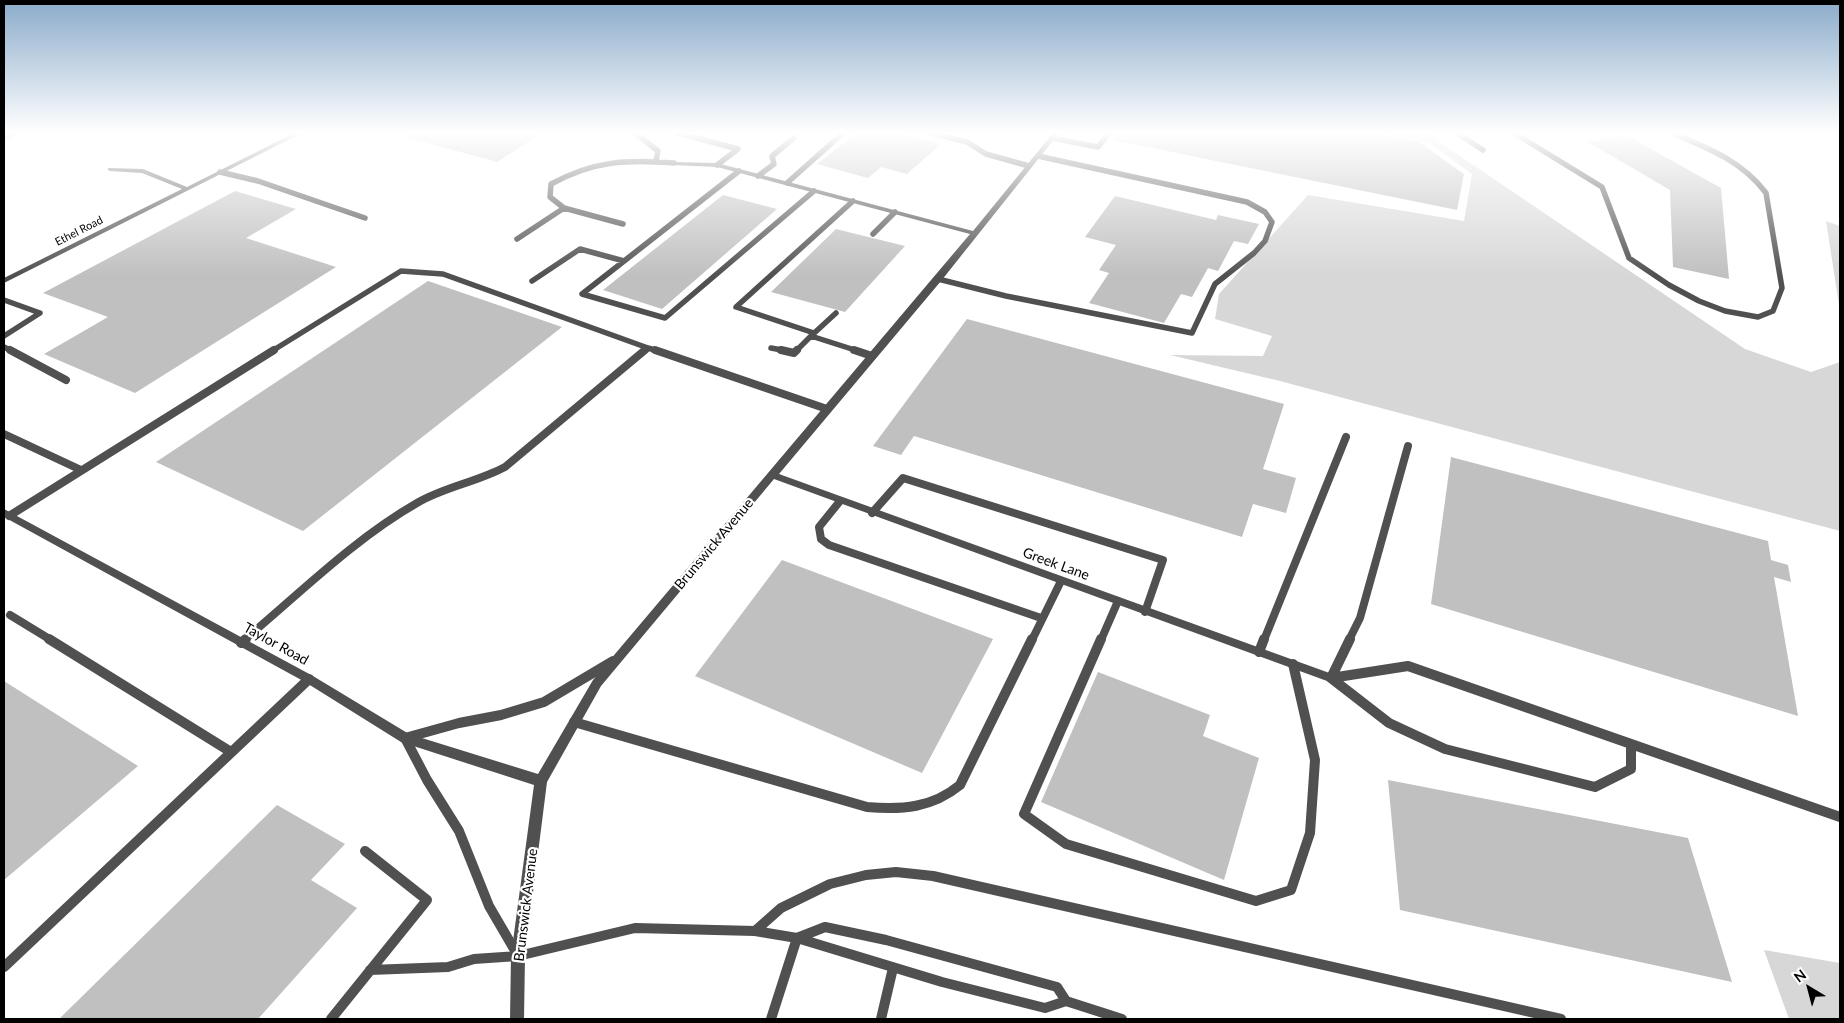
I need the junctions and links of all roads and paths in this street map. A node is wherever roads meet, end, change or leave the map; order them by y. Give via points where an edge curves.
1 (167, 181) edge
2 (203, 181) edge
3 (257, 181) edge
4 (556, 181) edge
5 (727, 181) edge
6 (777, 181) edge
7 (789, 181) edge
8 (1017, 181) edge
9 (1150, 181) edge
10 (1590, 181) edge
11 (1759, 181) edge
12 (786, 183) junction
13 (187, 189) junction
14 (814, 191) junction
15 (852, 201) junction
16 (564, 208) junction
17 (895, 212) junction
18 (365, 218) dead end
19 (623, 224) dead end
20 (974, 233) junction
21 (873, 234) dead end
22 (517, 239) dead end
23 (624, 261) junction
24 (938, 279) junction
25 (4, 281) edge
26 (532, 282) dead end
27 (4, 300) edge
28 (836, 313) dead end
29 (812, 334) junction
30 (4, 336) edge
31 (4, 347) edge
32 (648, 348) junction
33 (771, 348) dead end
34 (872, 356) junction
35 (66, 380) dead end
36 (827, 409) junction
37 (4, 434) edge
38 (1346, 437) dead end
39 (1408, 446) dead end
40 (81, 470) junction
41 (772, 475) junction
42 (840, 501) junction
43 (872, 513) junction
44 (6, 514) edge
45 (1061, 581) junction
46 (1118, 602) junction
47 (1145, 612) junction
48 (10, 616) dead end
49 (1041, 618) junction
50 (241, 643) junction
51 (1259, 652) junction
52 (614, 661) junction
53 (1293, 664) junction
54 (1331, 678) junction
55 (309, 680) junction
56 (574, 722) junction
57 (405, 738) junction
58 (1631, 744) junction
59 (231, 752) junction
60 (542, 781) junction
61 (1840, 817) edge
62 (365, 850) dead end
63 (755, 931) junction
64 (797, 938) junction
65 (518, 956) junction
66 (4, 967) edge
67 (894, 968) junction
68 (370, 970) junction
69 (1066, 1002) junction
70 (331, 1019) edge
71 (517, 1019) edge
72 (771, 1019) edge
73 (881, 1019) edge
74 (1122, 1019) edge
75 (1561, 1019) edge

1 - 13 street
2 - 13 street, Ethel Road
3 - 18 lane
4 - 16 lane via 551,184 550,198
5 - 23 lane
6 - 12 street
7 - 12 lane
8 - 20 street, Brunswick Avenue
9 - 24 lane via 1247,202 1265,212 1272,222 1265,241 1234,271 1215,284 1192,332 1006,296
10 - 11 lane via 1602,188 1629,258 1699,301 1749,316 1773,311 1782,288 1766,193
12 - 14 street
13 - 25 street, Ethel Road
14 - 15 street
14 - 23 lane via 665,318 582,294
15 - 17 street
15 - 29 lane via 736,307
16 - 19 lane
16 - 22 lane
17 - 20 street
17 - 21 lane
20 - 24 street, Brunswick Avenue
23 - 26 lane via 580,250
24 - 34 street, Brunswick Avenue
27 - 30 lane via 40,313
28 - 29 lane
29 - 33 lane via 794,352
29 - 34 lane
31 - 35 lane
32 - 36 lane
32 - 40 lane via 443,274 400,271
32 - 50 lane via 505,467 487,478 445,490 409,508 354,548
34 - 36 street, Brunswick Avenue
36 - 41 street, Brunswick Avenue
37 - 40 lane
38 - 51 lane
39 - 54 lane via 1360,618
40 - 44 lane
41 - 42 street, Greek Lane
41 - 52 street, Brunswick Avenue
42 - 43 street, Greek Lane
42 - 49 lane via 819,528 821,539 829,545
43 - 45 street, Greek Lane
43 - 47 lane via 903,478 1163,560
44 - 50 street, Taylor Road
45 - 46 street, Greek Lane
45 - 49 lane
46 - 47 street, Greek Lane
46 - 53 lane via 1024,814 1066,844 1256,901 1291,890 1310,833 1315,760
47 - 51 street, Greek Lane
48 - 59 lane
49 - 56 lane via 960,785 948,796 918,807 896,810 867,808
50 - 55 street, Taylor Road
51 - 53 street, Greek Lane
52 - 56 street, Brunswick Avenue
52 - 57 lane via 544,702 501,716 459,723
53 - 54 street, Greek Lane
54 - 58 lane via 1408,666
54 - 58 lane via 1389,723 1445,749 1595,787 1631,769
55 - 57 street, Taylor Road
55 - 59 lane
56 - 60 street, Brunswick Avenue
57 - 60 street, Taylor Road
57 - 65 lane via 459,831 489,906
58 - 61 lane
59 - 66 lane
60 - 65 street, Brunswick Avenue
62 - 68 lane via 427,900
63 - 64 lane
63 - 65 lane via 635,928
63 - 75 lane via 781,908 830,884 896,872 933,876
64 - 67 lane
64 - 69 lane via 825,927 886,940 1057,987
64 - 72 lane
65 - 68 lane via 474,959 448,967
65 - 71 street, Brunswick Avenue
67 - 69 lane via 1045,1008
67 - 73 lane
68 - 70 lane
69 - 74 lane

